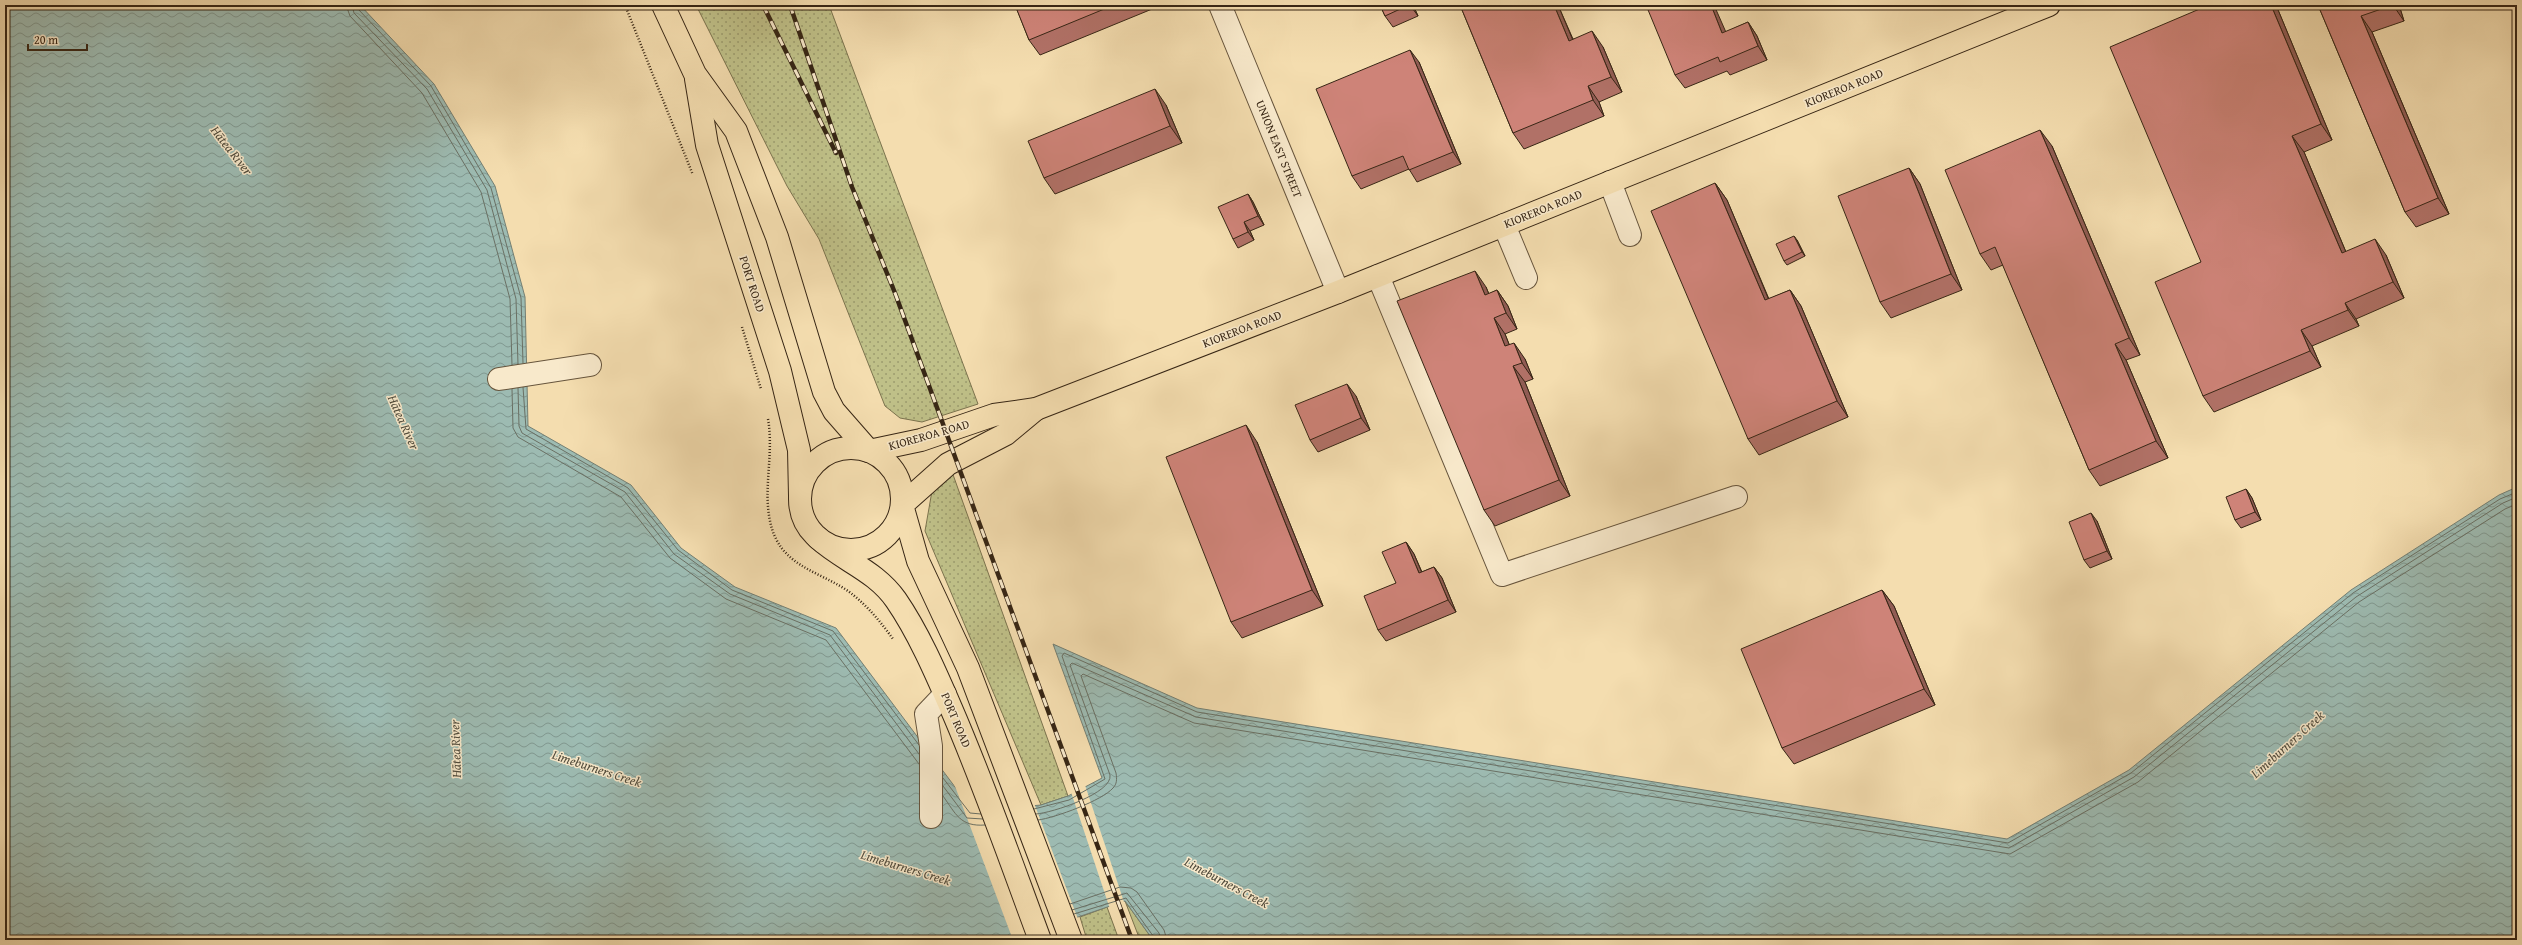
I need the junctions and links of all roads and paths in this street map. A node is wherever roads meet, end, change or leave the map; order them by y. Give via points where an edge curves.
1 (663, 5) edge
2 (1220, 5) edge
3 (2049, 5) edge
4 (695, 74) junction
5 (1610, 182) junction
6 (1504, 225) junction
7 (1630, 235) dead end
8 (1378, 276) junction
9 (1526, 278) dead end
10 (1338, 292) junction
11 (590, 365) dead end
12 (499, 379) dead end
13 (1036, 410) junction
14 (870, 451) junction
15 (800, 496) junction
16 (1736, 497) dead end
17 (902, 505) junction
18 (818, 538) junction
19 (945, 694) junction
20 (931, 817) dead end
21 (1040, 940) edge
22 (1071, 940) edge

1 - 4 main road, PORT ROAD
2 - 10 street, UNION EAST STREET
3 - 5 main road, KIOREROA ROAD
4 - 14 main road, PORT ROAD via 736,131 777,237 824,392 834,411
4 - 15 main road, PORT ROAD via 707,145 781,378 799,450
5 - 6 main road, KIOREROA ROAD
5 - 7 street
6 - 8 main road, KIOREROA ROAD
6 - 9 street
8 - 10 main road, KIOREROA ROAD
8 - 16 street via 1502,575
10 - 13 main road, KIOREROA ROAD
11 - 12 street
13 - 14 main road, KIOREROA ROAD via 994,415 921,440
13 - 17 main road, KIOREROA ROAD via 1006,434 948,464
14 - 15 main road, PORT ROAD via 838,449 823,456 811,466
14 - 17 main road, PORT ROAD via 884,460 895,473 901,488
15 - 18 main road, PORT ROAD via 801,512
17 - 18 main road, PORT ROAD via 898,520 889,533 877,543 862,549 847,550 831,546
17 - 22 main road, PORT ROAD via 918,562 968,668
18 - 19 main road, PORT ROAD via 832,551 867,570 895,599
19 - 20 street via 926,714 931,746
19 - 21 main road, PORT ROAD via 968,748

